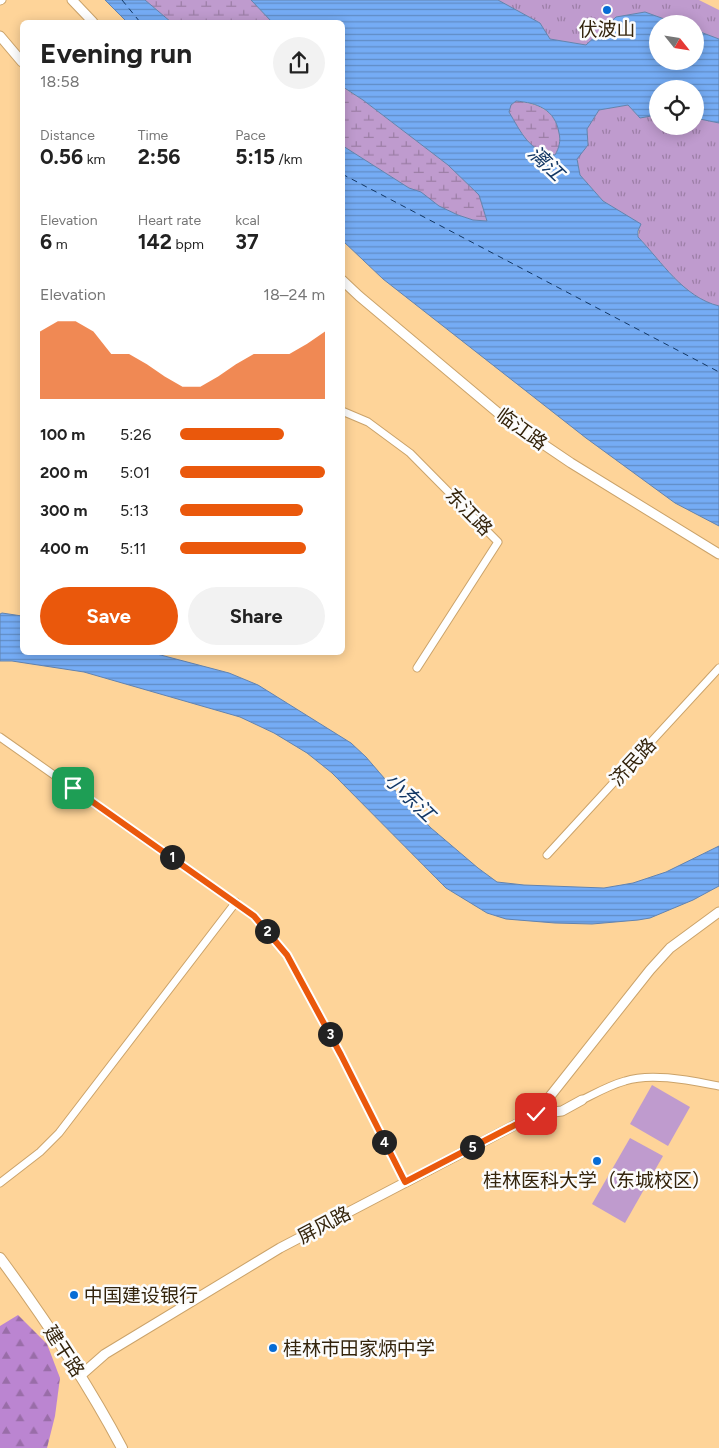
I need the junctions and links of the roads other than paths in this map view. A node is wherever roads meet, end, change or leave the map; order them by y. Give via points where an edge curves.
1 (72, 0) edge
2 (91, 20) edge
3 (0, 36) edge
4 (20, 60) edge
5 (345, 283) edge
6 (345, 412) edge
7 (719, 554) edge
8 (417, 668) dead end
9 (719, 668) edge
10 (0, 737) edge
11 (548, 855) dead end
12 (236, 902) junction
13 (719, 912) edge
14 (719, 1086) edge
15 (582, 1100) joint
16 (536, 1114) junction
17 (405, 1182) junction
18 (0, 1183) edge
19 (0, 1258) edge
20 (80, 1376) junction
21 (122, 1448) edge

1 - 2 street
3 - 4 street
5 - 7 street, 临江路 via 503,417 571,464
6 - 8 street, 东江路 via 368,422 410,454 498,542
9 - 11 street, 济民路
10 - 12 street
12 - 17 street via 254,916 287,955
12 - 18 street via 59,1133
13 - 16 street via 670,948 650,970
14 - 15 street via 651,1077 627,1080
15 - 16 street, 屏风路 via 562,1111
16 - 17 street, 屏风路
17 - 20 street, 屏风路 via 280,1248 105,1354
19 - 20 main road, 建干路
20 - 21 main road, 建干路

